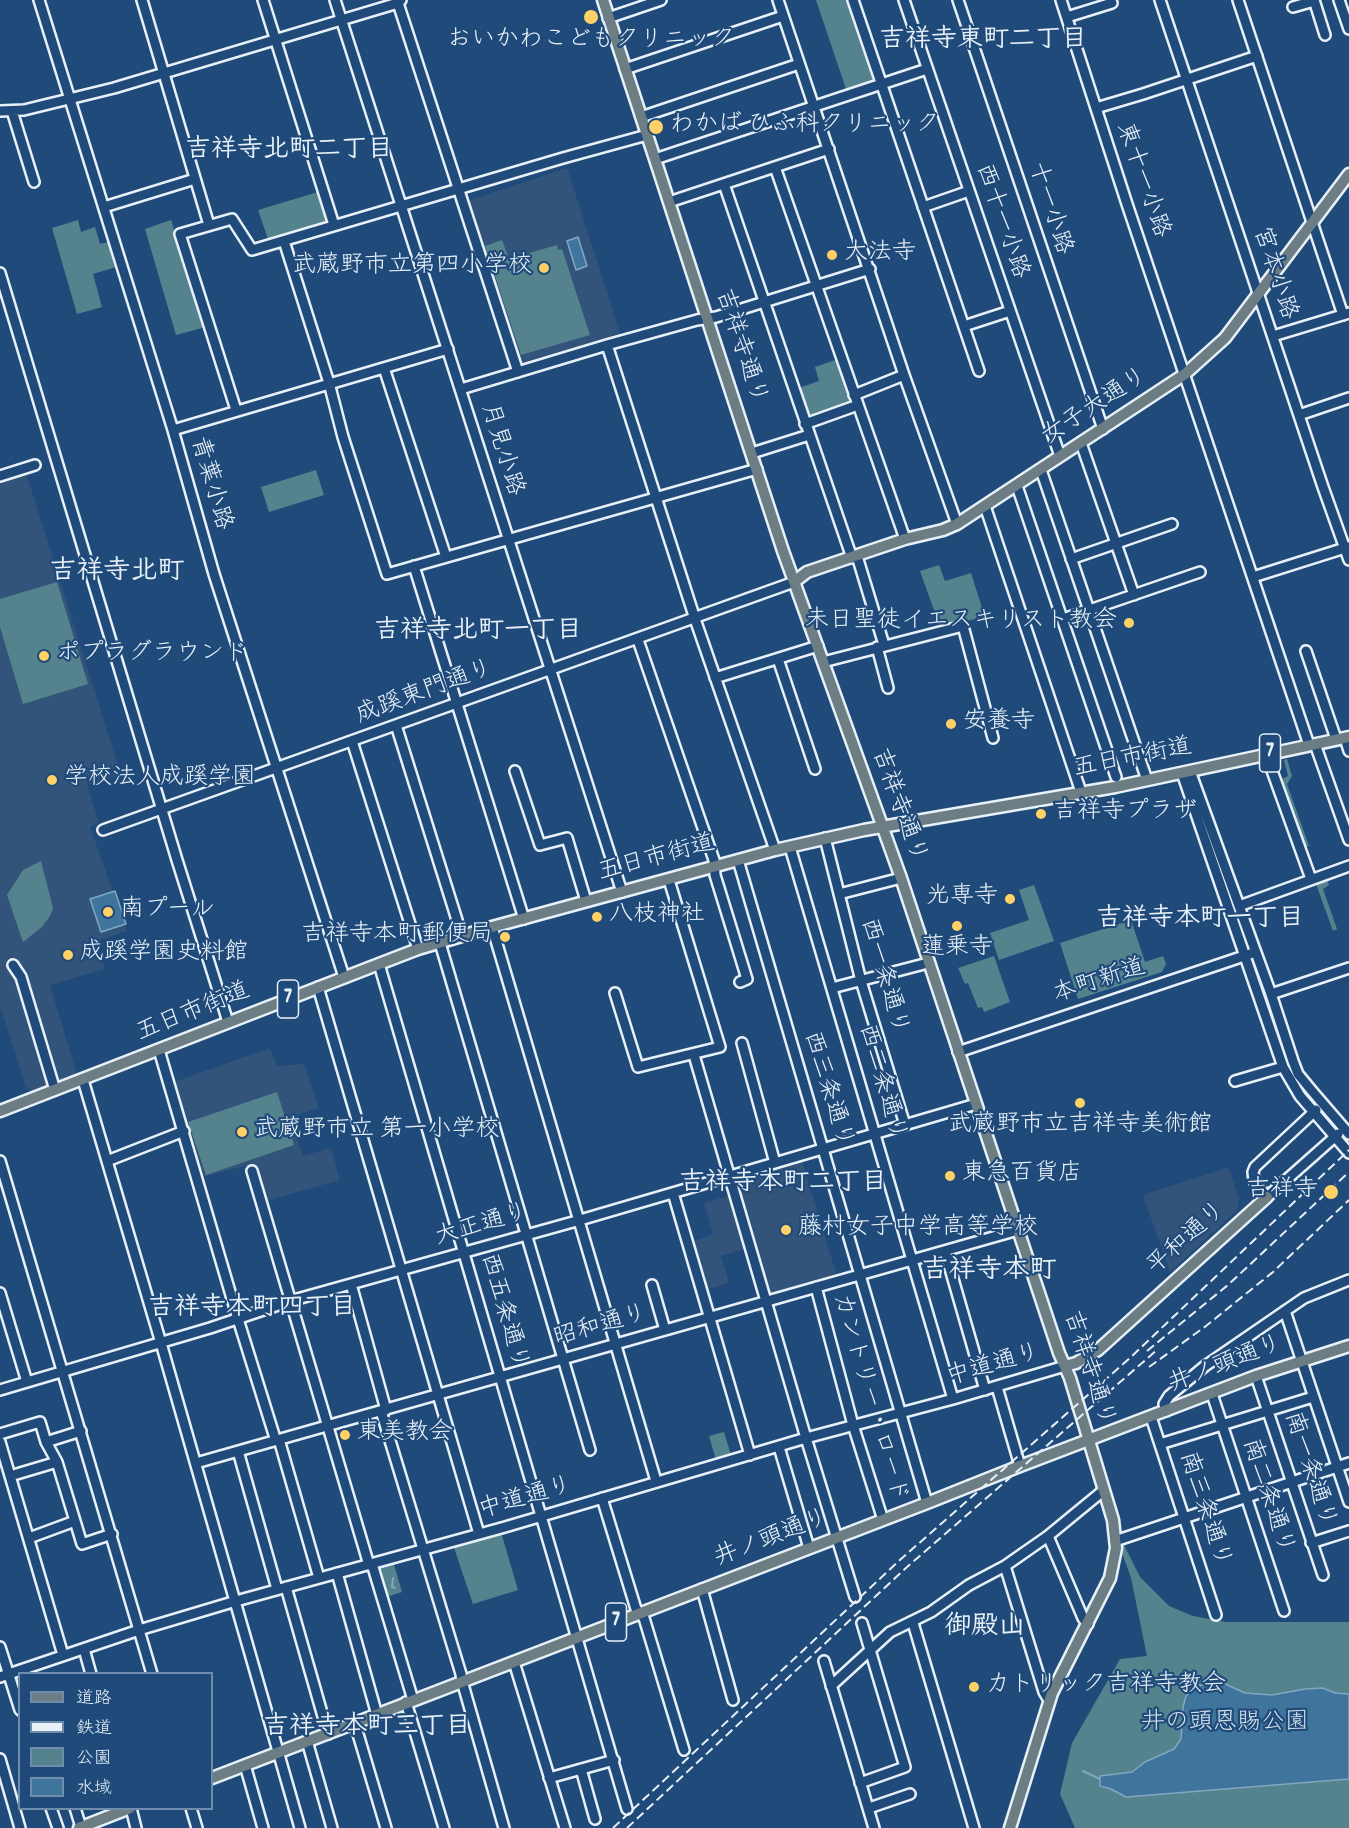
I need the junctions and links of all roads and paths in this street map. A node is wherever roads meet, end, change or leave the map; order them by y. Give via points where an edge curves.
1 (39, 0) edge
2 (142, 0) edge
3 (263, 0) edge
4 (335, 0) edge
5 (603, 0) edge
6 (661, 0) edge
7 (778, 0) edge
8 (853, 0) edge
9 (904, 0) edge
10 (958, 0) edge
11 (1061, 0) edge
12 (1160, 0) edge
13 (1238, 0) edge
14 (1314, 0) edge
15 (1339, 0) edge
16 (399, 1) edge
17 (1112, 3) dead end
18 (1293, 7) dead end
19 (783, 16) junction
20 (1067, 17) junction
21 (608, 18) junction
22 (342, 20) junction
23 (1349, 29) edge
24 (1325, 35) dead end
25 (275, 39) junction
26 (1257, 56) junction
27 (800, 64) junction
28 (625, 69) junction
29 (927, 69) junction
30 (163, 72) junction
31 (1187, 80) junction
32 (881, 84) junction
33 (70, 100) junction
34 (814, 106) junction
35 (1096, 108) junction
36 (0, 111) edge
37 (12, 111) junction
38 (641, 117) junction
39 (647, 135) junction
40 (829, 149) junction
41 (655, 159) junction
42 (775, 167) junction
43 (1349, 175) edge
44 (195, 179) junction
45 (34, 182) dead end
46 (724, 184) junction
47 (459, 190) junction
48 (969, 191) junction
49 (669, 202) junction
50 (104, 207) junction
51 (400, 207) junction
52 (923, 207) junction
53 (1312, 222) junction
54 (209, 225) junction
55 (334, 225) junction
56 (284, 241) junction
57 (870, 269) junction
58 (0, 273) edge
59 (816, 286) junction
60 (1259, 293) junction
61 (764, 302) junction
62 (1010, 311) junction
63 (1346, 314) edge
64 (707, 318) junction
65 (964, 326) junction
66 (1273, 336) junction
67 (607, 345) junction
68 (448, 349) junction
69 (384, 368) junction
70 (979, 371) dead end
71 (518, 372) junction
72 (1185, 374) junction
73 (904, 375) junction
74 (329, 383) junction
75 (461, 389) junction
76 (854, 394) junction
77 (1349, 398) edge
78 (858, 405) junction
79 (236, 410) junction
80 (1299, 415) junction
81 (805, 424) junction
82 (1103, 429) junction
83 (173, 430) junction
84 (809, 435) junction
85 (1081, 443) junction
86 (752, 453) junction
87 (1060, 456) junction
88 (35, 465) dead end
89 (757, 469) junction
90 (1041, 470) junction
91 (0, 476) edge
92 (1017, 486) junction
93 (656, 499) junction
94 (985, 506) junction
95 (957, 524) junction
96 (1172, 524) dead end
97 (904, 539) junction
98 (507, 540) junction
99 (1115, 544) junction
100 (1347, 547) edge
101 (446, 557) junction
102 (854, 557) junction
103 (1071, 559) junction
104 (1349, 560) edge
105 (414, 566) junction
106 (1200, 572) dead end
107 (1253, 577) junction
108 (794, 582) junction
109 (1134, 595) junction
110 (1089, 610) junction
111 (695, 619) junction
112 (1063, 619) junction
113 (638, 640) junction
114 (818, 646) junction
115 (880, 646) junction
116 (1306, 651) dead end
117 (778, 659) junction
118 (823, 662) junction
119 (551, 670) junction
120 (715, 678) junction
121 (888, 688) dead end
122 (458, 703) junction
123 (396, 725) junction
124 (993, 738) dead end
125 (1343, 738) edge
126 (352, 741) junction
127 (1312, 744) junction
128 (1349, 751) edge
129 (1266, 754) junction
130 (276, 768) junction
131 (815, 769) dead end
132 (515, 771) dead end
133 (1186, 772) junction
134 (1116, 777) dead end
135 (1147, 780) junction
136 (1081, 792) junction
137 (162, 808) junction
138 (882, 825) junction
139 (103, 830) dead end
140 (825, 838) junction
141 (1349, 840) edge
142 (790, 847) junction
143 (775, 850) junction
144 (738, 860) junction
145 (715, 866) junction
146 (1349, 866) edge
147 (901, 878) junction
148 (1311, 879) junction
149 (669, 880) junction
150 (622, 892) junction
151 (839, 894) junction
152 (586, 902) junction
153 (1239, 906) junction
154 (524, 919) junction
155 (492, 927) junction
156 (462, 936) junction
157 (440, 942) junction
158 (418, 949) junction
159 (1255, 952) junction
160 (1245, 955) junction
161 (928, 963) junction
162 (379, 964) junction
163 (13, 965) dead end
164 (1346, 969) edge
165 (344, 977) junction
166 (861, 981) junction
167 (740, 982) dead end
168 (318, 987) junction
169 (832, 988) junction
170 (615, 993) dead end
171 (1271, 994) junction
172 (228, 1022) junction
173 (742, 1043) dead end
174 (159, 1050) junction
175 (958, 1052) junction
176 (694, 1055) junction
177 (1283, 1067) junction
178 (83, 1080) junction
179 (1235, 1081) dead end
180 (55, 1090) junction
181 (976, 1104) junction
182 (1322, 1104) junction
183 (1, 1108) edge
184 (1313, 1112) junction
185 (905, 1125) junction
186 (1348, 1130) edge
187 (184, 1131) junction
188 (874, 1134) junction
189 (1335, 1137) junction
190 (823, 1149) junction
191 (1349, 1153) edge
192 (0, 1161) edge
193 (107, 1161) junction
194 (775, 1163) junction
195 (252, 1172) dead end
196 (730, 1176) junction
197 (674, 1193) junction
198 (1267, 1197) junction
199 (580, 1220) junction
200 (1018, 1230) junction
201 (526, 1235) junction
202 (945, 1251) junction
203 (465, 1252) junction
204 (912, 1260) junction
205 (401, 1270) junction
206 (861, 1275) junction
207 (1349, 1280) edge
208 (351, 1284) junction
209 (652, 1285) dead end
210 (816, 1287) junction
211 (0, 1293) edge
212 (291, 1301) junction
213 (767, 1302) junction
214 (1285, 1311) junction
215 (709, 1318) junction
216 (238, 1319) junction
217 (665, 1330) junction
218 (161, 1343) junction
219 (616, 1344) junction
220 (1349, 1346) edge
221 (561, 1360) junction
222 (1302, 1360) junction
223 (1065, 1366) junction
224 (64, 1371) junction
225 (1256, 1376) junction
226 (500, 1377) junction
227 (27, 1382) junction
228 (997, 1387) junction
229 (0, 1390) edge
230 (985, 1390) junction
231 (1212, 1394) junction
232 (439, 1395) junction
233 (1313, 1397) junction
234 (953, 1399) junction
235 (383, 1410) junction
236 (1166, 1411) junction
237 (902, 1412) junction
238 (1268, 1412) junction
239 (1151, 1417) junction
240 (1222, 1424) junction
241 (853, 1425) junction
242 (328, 1426) junction
243 (81, 1431) junction
244 (0, 1434) edge
245 (806, 1438) junction
246 (277, 1440) junction
247 (1088, 1440) junction
248 (0, 1442) edge
249 (46, 1442) junction
250 (1160, 1444) junction
251 (779, 1447) junction
252 (590, 1450) dead end
253 (238, 1451) junction
254 (750, 1455) junction
255 (57, 1461) junction
256 (1349, 1463) edge
257 (196, 1464) junction
258 (1020, 1466) junction
259 (1337, 1468) junction
260 (10, 1476) junction
261 (656, 1482) junction
262 (1291, 1483) junction
263 (1104, 1490) junction
264 (602, 1498) junction
265 (1246, 1498) junction
266 (1349, 1502) edge
267 (927, 1503) junction
268 (542, 1516) junction
269 (1185, 1518) junction
270 (883, 1520) junction
271 (75, 1521) junction
272 (1349, 1531) edge
273 (111, 1534) junction
274 (479, 1534) junction
275 (1048, 1536) junction
276 (28, 1538) junction
277 (837, 1538) junction
278 (1115, 1541) junction
279 (1311, 1543) junction
280 (809, 1548) junction
281 (422, 1550) junction
282 (370, 1564) junction
283 (1005, 1566) junction
284 (337, 1574) junction
285 (1323, 1575) dead end
286 (319, 1578) junction
287 (282, 1588) junction
288 (702, 1589) junction
289 (855, 1597) dead end
290 (236, 1601) junction
291 (1284, 1611) dead end
292 (640, 1613) junction
293 (1216, 1615) dead end
294 (862, 1623) dead end
295 (912, 1623) junction
296 (1088, 1624) junction
297 (139, 1630) junction
298 (578, 1637) junction
299 (0, 1647) edge
300 (84, 1649) junction
301 (870, 1650) junction
302 (63, 1655) junction
303 (824, 1661) dead end
304 (514, 1662) junction
305 (35, 1669) edge
306 (90, 1672) edge
307 (151, 1672) edge
308 (4, 1676) edge
309 (462, 1681) junction
310 (831, 1686) junction
311 (1049, 1700) junction
312 (410, 1701) junction
313 (733, 1701) dead end
314 (18, 1706) edge
315 (377, 1714) junction
316 (355, 1724) junction
317 (328, 1734) junction
318 (307, 1741) junction
319 (684, 1750) dead end
320 (279, 1752) junction
321 (0, 1759) edge
322 (614, 1760) junction
323 (245, 1765) junction
324 (581, 1769) junction
325 (213, 1778) edge
326 (549, 1778) junction
327 (860, 1784) junction
328 (910, 1794) dead end
329 (627, 1809) dead end
330 (868, 1809) junction
331 (51, 1810) edge
332 (75, 1810) edge
333 (129, 1810) edge
334 (131, 1810) edge
335 (191, 1810) edge
336 (595, 1820) dead end
337 (106, 1824) edge
338 (20, 1828) edge
339 (58, 1828) edge
340 (80, 1828) edge
341 (136, 1828) edge
342 (197, 1828) edge
343 (263, 1828) edge
344 (300, 1828) edge
345 (332, 1828) edge
346 (386, 1828) edge
347 (444, 1828) edge
348 (504, 1828) edge
349 (565, 1828) edge
350 (874, 1828) edge
351 (974, 1828) edge
352 (1010, 1828) edge

1 - 33 street, 青葉小路
2 - 30 street
3 - 25 street
4 - 22 street, 月見小路
5 - 21 main road, 吉祥寺通り
6 - 21 street
7 - 19 street
8 - 32 street
9 - 29 street, 西十一小路
10 - 82 street, 十一小路
11 - 20 street, 東十一小路
12 - 31 street, 宮本小路
13 - 26 street
14 - 18 street
14 - 24 street
15 - 23 street
16 - 22 street
16 - 47 street
17 - 20 street
19 - 27 street
19 - 28 street
20 - 35 street, 東十一小路
21 - 28 main road, 吉祥寺通り
22 - 25 street
22 - 51 street, 月見小路
25 - 30 street
25 - 55 street
26 - 31 street
26 - 53 street
27 - 34 street
27 - 38 street
28 - 38 main road, 吉祥寺通り
29 - 32 street
29 - 48 street, 西十一小路
30 - 33 street
30 - 44 street
31 - 35 street
31 - 60 street, 宮本小路
32 - 34 street
32 - 52 street
33 - 37 street
33 - 50 street, 青葉小路
34 - 40 street
34 - 41 street
35 - 72 street, 東十一小路
36 - 37 street
37 - 45 street
38 - 39 main road, 吉祥寺通り
39 - 41 main road, 吉祥寺通り
39 - 47 street
40 - 42 street
40 - 57 street
41 - 49 main road, 吉祥寺通り
42 - 46 street
42 - 59 street
43 - 53 main road, 女子大通り
44 - 50 street
44 - 54 street
46 - 49 street
46 - 61 street
47 - 51 street
47 - 71 street
48 - 52 street
48 - 62 street, 西十一小路
49 - 64 main road, 吉祥寺通り
50 - 83 street, 青葉小路
51 - 55 street
51 - 68 street, 月見小路
52 - 65 street
53 - 60 main road, 女子大通り
53 - 63 street
54 - 56 street via 232,219 252,250
54 - 79 street via 180,234
55 - 56 street
56 - 74 street
57 - 59 street
57 - 73 street
58 - 137 street
59 - 61 street
59 - 76 street
60 - 66 street, 宮本小路
60 - 72 main road, 女子大通り via 1225,338
61 - 64 street
61 - 81 street
62 - 65 street
62 - 87 street, 西十一小路
63 - 66 street
64 - 67 street
64 - 86 main road, 吉祥寺通り
65 - 70 street
66 - 80 street, 宮本小路
67 - 71 street
67 - 93 street
68 - 69 street
68 - 75 street, 月見小路
69 - 74 street
69 - 101 street
71 - 75 street
72 - 82 main road, 女子大通り
72 - 107 street, 東十一小路
73 - 76 street
73 - 95 street
74 - 79 street
74 - 105 street via 387,574
75 - 98 street, 月見小路
76 - 78 street
77 - 80 street
78 - 81 street
78 - 97 street
79 - 83 street
80 - 100 street, 宮本小路
81 - 84 street
82 - 85 main road, 女子大通り
83 - 130 street, 青葉小路
84 - 86 street
84 - 102 street
85 - 87 main road, 女子大通り
85 - 99 street
86 - 89 main road, 吉祥寺通り
87 - 90 main road, 女子大通り
88 - 91 street
89 - 93 street
89 - 108 main road, 吉祥寺通り
90 - 92 main road, 女子大通り
90 - 103 street
92 - 94 main road, 女子大通り
92 - 112 street
93 - 98 street
93 - 111 street
94 - 95 main road, 女子大通り
94 - 136 street
95 - 97 main road, 女子大通り
96 - 99 street
97 - 102 main road, 女子大通り
98 - 101 street
98 - 119 street, 月見小路
99 - 103 street
99 - 109 street
100 - 104 street, 宮本小路
100 - 107 street
101 - 105 street
102 - 108 main road, 女子大通り via 807,572
102 - 115 street
103 - 110 street
105 - 122 street
106 - 109 street
107 - 127 street, 東十一小路
108 - 111 street, 成蹊東門通り
108 - 114 main road, 吉祥寺通り
109 - 110 street
110 - 112 street
110 - 135 street
111 - 113 street, 成蹊東門通り
111 - 120 street
112 - 134 street
113 - 119 street, 成蹊東門通り
113 - 145 street
114 - 117 street
114 - 118 main road, 吉祥寺通り
115 - 118 street
115 - 121 street
115 - 124 street via 963,626
116 - 125 street
117 - 120 street
117 - 131 street
118 - 138 main road, 吉祥寺通り
119 - 122 street, 成蹊東門通り
119 - 150 street, 月見小路
120 - 143 street
122 - 123 street, 成蹊東門通り
122 - 154 street
123 - 126 street, 成蹊東門通り
123 - 156 street
125 - 127 main road, 五日市街道 / 7
125 - 128 street
126 - 130 street, 成蹊東門通り
126 - 158 street
127 - 129 main road, 五日市街道 / 7
127 - 141 street, 東十一小路
129 - 133 main road, 五日市街道 / 7
129 - 148 street
130 - 137 street, 成蹊東門通り
130 - 165 street, 青葉小路
132 - 152 street via 540,846 567,838
133 - 135 main road, 五日市街道 / 7
133 - 153 street
133 - 160 street
135 - 136 main road, 五日市街道 / 7
136 - 138 main road, 五日市街道 / 7
137 - 139 street, 成蹊東門通り
137 - 172 street
138 - 140 main road, 五日市街道 / 7
138 - 147 main road, 吉祥寺通り
140 - 142 main road, 五日市街道 / 7
140 - 151 street, 西一条通り
142 - 143 main road, 五日市街道 / 7
142 - 169 street, 西二条通り
143 - 144 main road, 五日市街道 / 7
144 - 145 main road, 五日市街道 / 7
144 - 190 street, 西三条通り
145 - 149 main road, 五日市街道 / 7
145 - 167 street via 747,979
146 - 148 street
147 - 151 street
147 - 161 main road, 吉祥寺通り
148 - 153 street
149 - 150 main road, 五日市街道 / 7
149 - 176 street via 720,1047
150 - 152 main road, 五日市街道 / 7
151 - 166 street, 西一条通り
152 - 154 main road, 五日市街道 / 7
153 - 159 street
154 - 155 main road, 五日市街道 / 7
155 - 156 main road, 五日市街道 / 7
155 - 199 street
156 - 157 main road, 五日市街道 / 7
157 - 158 main road, 五日市街道 / 7
157 - 201 street
158 - 162 main road, 五日市街道 / 7
159 - 160 street, 本町新道
159 - 171 street
160 - 175 street, 本町新道
160 - 177 street
161 - 166 street
161 - 175 main road, 吉祥寺通り
162 - 165 main road, 五日市街道 / 7
162 - 203 street, 西五条通り
163 - 180 street via 21,977
164 - 171 street
165 - 168 main road, 五日市街道 / 7
166 - 169 street
166 - 185 street, 西一条通り
168 - 172 main road, 五日市街道 / 7
168 - 205 street
169 - 188 street, 西二条通り
170 - 176 street via 638,1067
171 - 182 street via 1298,1074
172 - 174 main road, 五日市街道 / 7
173 - 194 street
174 - 178 main road, 五日市街道 / 7
174 - 187 street
175 - 181 main road, 吉祥寺通り
176 - 196 street
177 - 179 street
177 - 184 street
178 - 180 main road, 五日市街道 / 7
178 - 193 street
180 - 183 main road, 五日市街道 / 7
181 - 185 street, 大正通り
181 - 200 main road, 吉祥寺通り
182 - 184 street
182 - 186 street
184 - 189 street
184 - 198 street via 1254,1169 1254,1181
185 - 188 street, 大正通り
186 - 189 street, 平和通り
187 - 193 street
187 - 216 street
188 - 190 street, 大正通り
188 - 204 street, 西二条通り
189 - 191 street
189 - 198 street, 平和通り
190 - 194 street, 大正通り
190 - 206 street, 西三条通り
192 - 224 street
193 - 218 street
194 - 196 street, 大正通り
195 - 212 street
196 - 197 street, 大正通り
196 - 213 street
197 - 199 street, 大正通り
197 - 215 street
198 - 223 main road, 平和通り via 1098,1350
199 - 201 street, 大正通り
199 - 219 street
200 - 202 street, 昭和通り
200 - 223 main road, 吉祥寺通り
201 - 203 street, 大正通り
201 - 221 street
202 - 204 street, 昭和通り
202 - 230 street
203 - 205 street, 大正通り
203 - 226 street, 西五条通り
204 - 206 street, 昭和通り
204 - 234 street, 西二条通り
205 - 208 street, 大正通り
205 - 232 street
206 - 210 street, 昭和通り
206 - 237 street, 西三条通り
207 - 214 street
208 - 212 street, 大正通り
208 - 235 street
209 - 217 street
210 - 213 street, 昭和通り
210 - 241 street, カントリー・ロード
211 - 227 street
212 - 216 street, 大正通り
212 - 242 street
213 - 215 street, 昭和通り
213 - 245 street
214 - 222 street
214 - 236 street via 1169,1396 1164,1404
215 - 217 street, 昭和通り
215 - 254 street
216 - 218 street, 大正通り
216 - 246 street
217 - 219 street, 昭和通り
218 - 224 street, 大正通り
218 - 257 street
219 - 221 street, 昭和通り
219 - 261 street
220 - 222 main road, 井ノ頭通り / 7
221 - 226 street, 昭和通り
221 - 252 street
222 - 225 main road, 井ノ頭通り / 7
222 - 233 street
223 - 228 street, 中道通り
223 - 247 main road, 吉祥寺通り
224 - 227 street, 大正通り
224 - 243 street
225 - 231 main road, 井ノ頭通り / 7
225 - 238 street, 南一条通り
226 - 232 street, 昭和通り
226 - 268 street, 西五条通り
227 - 229 street, 大正通り
228 - 230 street, 中道通り
228 - 258 street
230 - 234 street, 中道通り
231 - 236 main road, 井ノ頭通り / 7
231 - 240 street, 南二条通り
232 - 235 street, 昭和通り
232 - 274 street
233 - 238 street
233 - 259 street
234 - 237 street, 中道通り
235 - 242 street, 昭和通り
235 - 281 street
236 - 239 main road, 井ノ頭通り / 7
237 - 241 street, 中道通り
237 - 267 street, 西三条通り
238 - 240 street
238 - 262 street, 南一条通り
239 - 247 main road, 井ノ頭通り / 7
239 - 250 street, 南三条通り
240 - 250 street
240 - 265 street, 南二条通り
241 - 245 street, 中道通り
241 - 270 street, カントリー・ロード
242 - 246 street, 昭和通り
242 - 282 street
243 - 249 street
243 - 273 street
244 - 249 street via 40,1422
245 - 251 street, 中道通り
245 - 277 street
246 - 253 street, 昭和通り
246 - 286 street
247 - 258 main road, 井ノ頭通り / 7
247 - 263 main road, 吉祥寺通り
248 - 260 street
249 - 255 street
250 - 269 street, 南三条通り
251 - 254 street, 中道通り
251 - 280 street
253 - 257 street, 昭和通り
253 - 287 street
254 - 261 street, 中道通り
255 - 260 street
255 - 271 street
256 - 259 street
257 - 290 street
258 - 267 main road, 井ノ頭通り / 7
259 - 262 street
259 - 266 street
260 - 276 street
261 - 264 street, 中道通り
262 - 265 street
262 - 279 street, 南一条通り
263 - 275 street
263 - 278 main road, 吉祥寺通り
264 - 268 street, 中道通り
264 - 292 street
265 - 269 street
265 - 291 street, 南二条通り
267 - 270 main road, 井ノ頭通り / 7
268 - 274 street, 中道通り
268 - 298 street, 西五条通り
269 - 278 street
269 - 293 street, 南三条通り
270 - 277 main road, 井ノ頭通り / 7
271 - 273 street via 82,1544
271 - 276 street
272 - 279 street
273 - 297 street
274 - 281 street, 中道通り
275 - 283 street
275 - 296 street
276 - 302 street
277 - 280 main road, 井ノ頭通り / 7
277 - 289 street
278 - 296 main road, 吉祥寺通り via 1110,1578
279 - 285 street, 南一条通り
280 - 288 main road, 井ノ頭通り / 7
281 - 282 street, 中道通り
281 - 309 street
282 - 284 street, 中道通り
282 - 312 street
283 - 295 street
283 - 311 street
284 - 286 street, 中道通り
284 - 315 street
286 - 287 street, 中道通り
287 - 290 street, 中道通り
287 - 317 street
288 - 292 main road, 井ノ頭通り / 7
288 - 313 street
290 - 297 street, 中道通り
290 - 320 street
292 - 298 main road, 井ノ頭通り / 7
292 - 319 street
294 - 301 street
295 - 301 street via 890,1632
295 - 351 street
296 - 311 main road, 吉祥寺通り
297 - 300 street, 中道通り
297 - 307 street
298 - 304 main road, 井ノ頭通り / 7
298 - 322 street, 西五条通り
299 - 308 street
300 - 302 street, 中道通り
300 - 306 street
301 - 310 street
301 - 327 street via 905,1767
302 - 305 street, 中道通り
303 - 310 street
304 - 309 main road, 井ノ頭通り / 7
304 - 326 street
308 - 314 street
309 - 312 main road, 井ノ頭通り / 7
309 - 348 street
310 - 327 street
311 - 352 main road, 吉祥寺通り
312 - 315 main road, 井ノ頭通り / 7
312 - 347 street
315 - 316 main road, 井ノ頭通り / 7
316 - 317 main road, 井ノ頭通り / 7
316 - 346 street
317 - 318 main road, 井ノ頭通り / 7
318 - 320 main road, 井ノ頭通り / 7
318 - 345 street
320 - 323 main road, 井ノ頭通り / 7
320 - 344 street
321 - 338 street
322 - 324 street
322 - 329 street, 西五条通り
323 - 325 main road, 井ノ頭通り / 7
323 - 343 street
324 - 326 street
324 - 336 street
326 - 349 street
327 - 330 street
328 - 330 street
330 - 350 street
331 - 339 street
332 - 340 street
333 - 337 main road
334 - 341 street
335 - 342 street
337 - 340 main road

